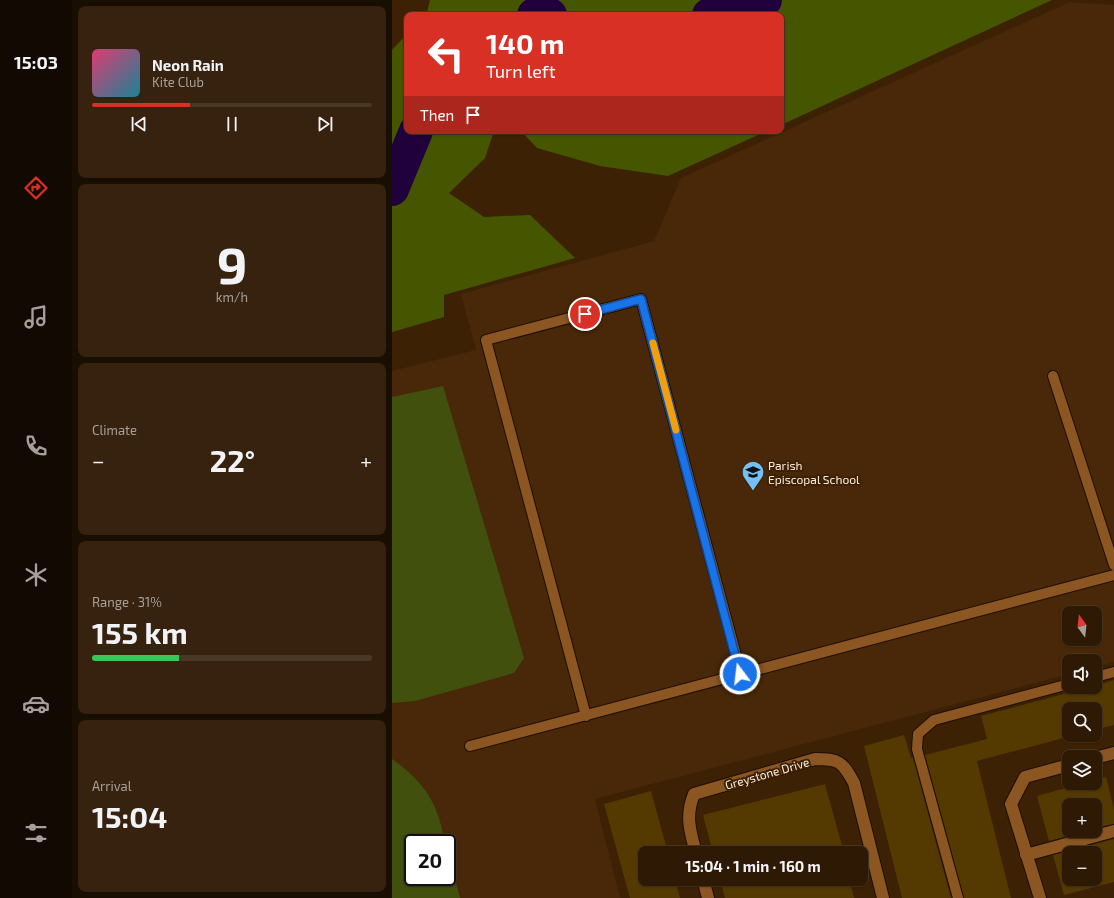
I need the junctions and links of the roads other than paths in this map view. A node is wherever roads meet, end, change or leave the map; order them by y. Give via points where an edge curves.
1 (1053, 376) dead end
2 (1114, 566) edge
3 (1114, 575) edge
4 (1114, 672) edge
5 (740, 674) junction
6 (1102, 675) edge
7 (1062, 686) edge
8 (586, 716) junction
9 (470, 746) dead end
10 (1114, 753) edge
11 (1102, 756) edge
12 (1062, 767) edge
13 (1114, 831) edge
14 (694, 846) edge
15 (1026, 854) junction
16 (705, 886) edge
17 (708, 898) edge
18 (883, 898) edge
19 (958, 898) edge
20 (1040, 898) edge

1 - 2 lane
3 - 5 lane
4 - 6 lane
5 - 8 lane
5 - 8 lane via 641,299 486,340
7 - 19 lane via 934,720 918,734 917,749
8 - 9 lane
10 - 11 street
12 - 15 street via 1025,777 1011,804
13 - 15 street
14 - 18 street, Greystone Drive via 688,823 694,794 814,759 830,759 845,766 854,783
15 - 20 street
16 - 17 street

